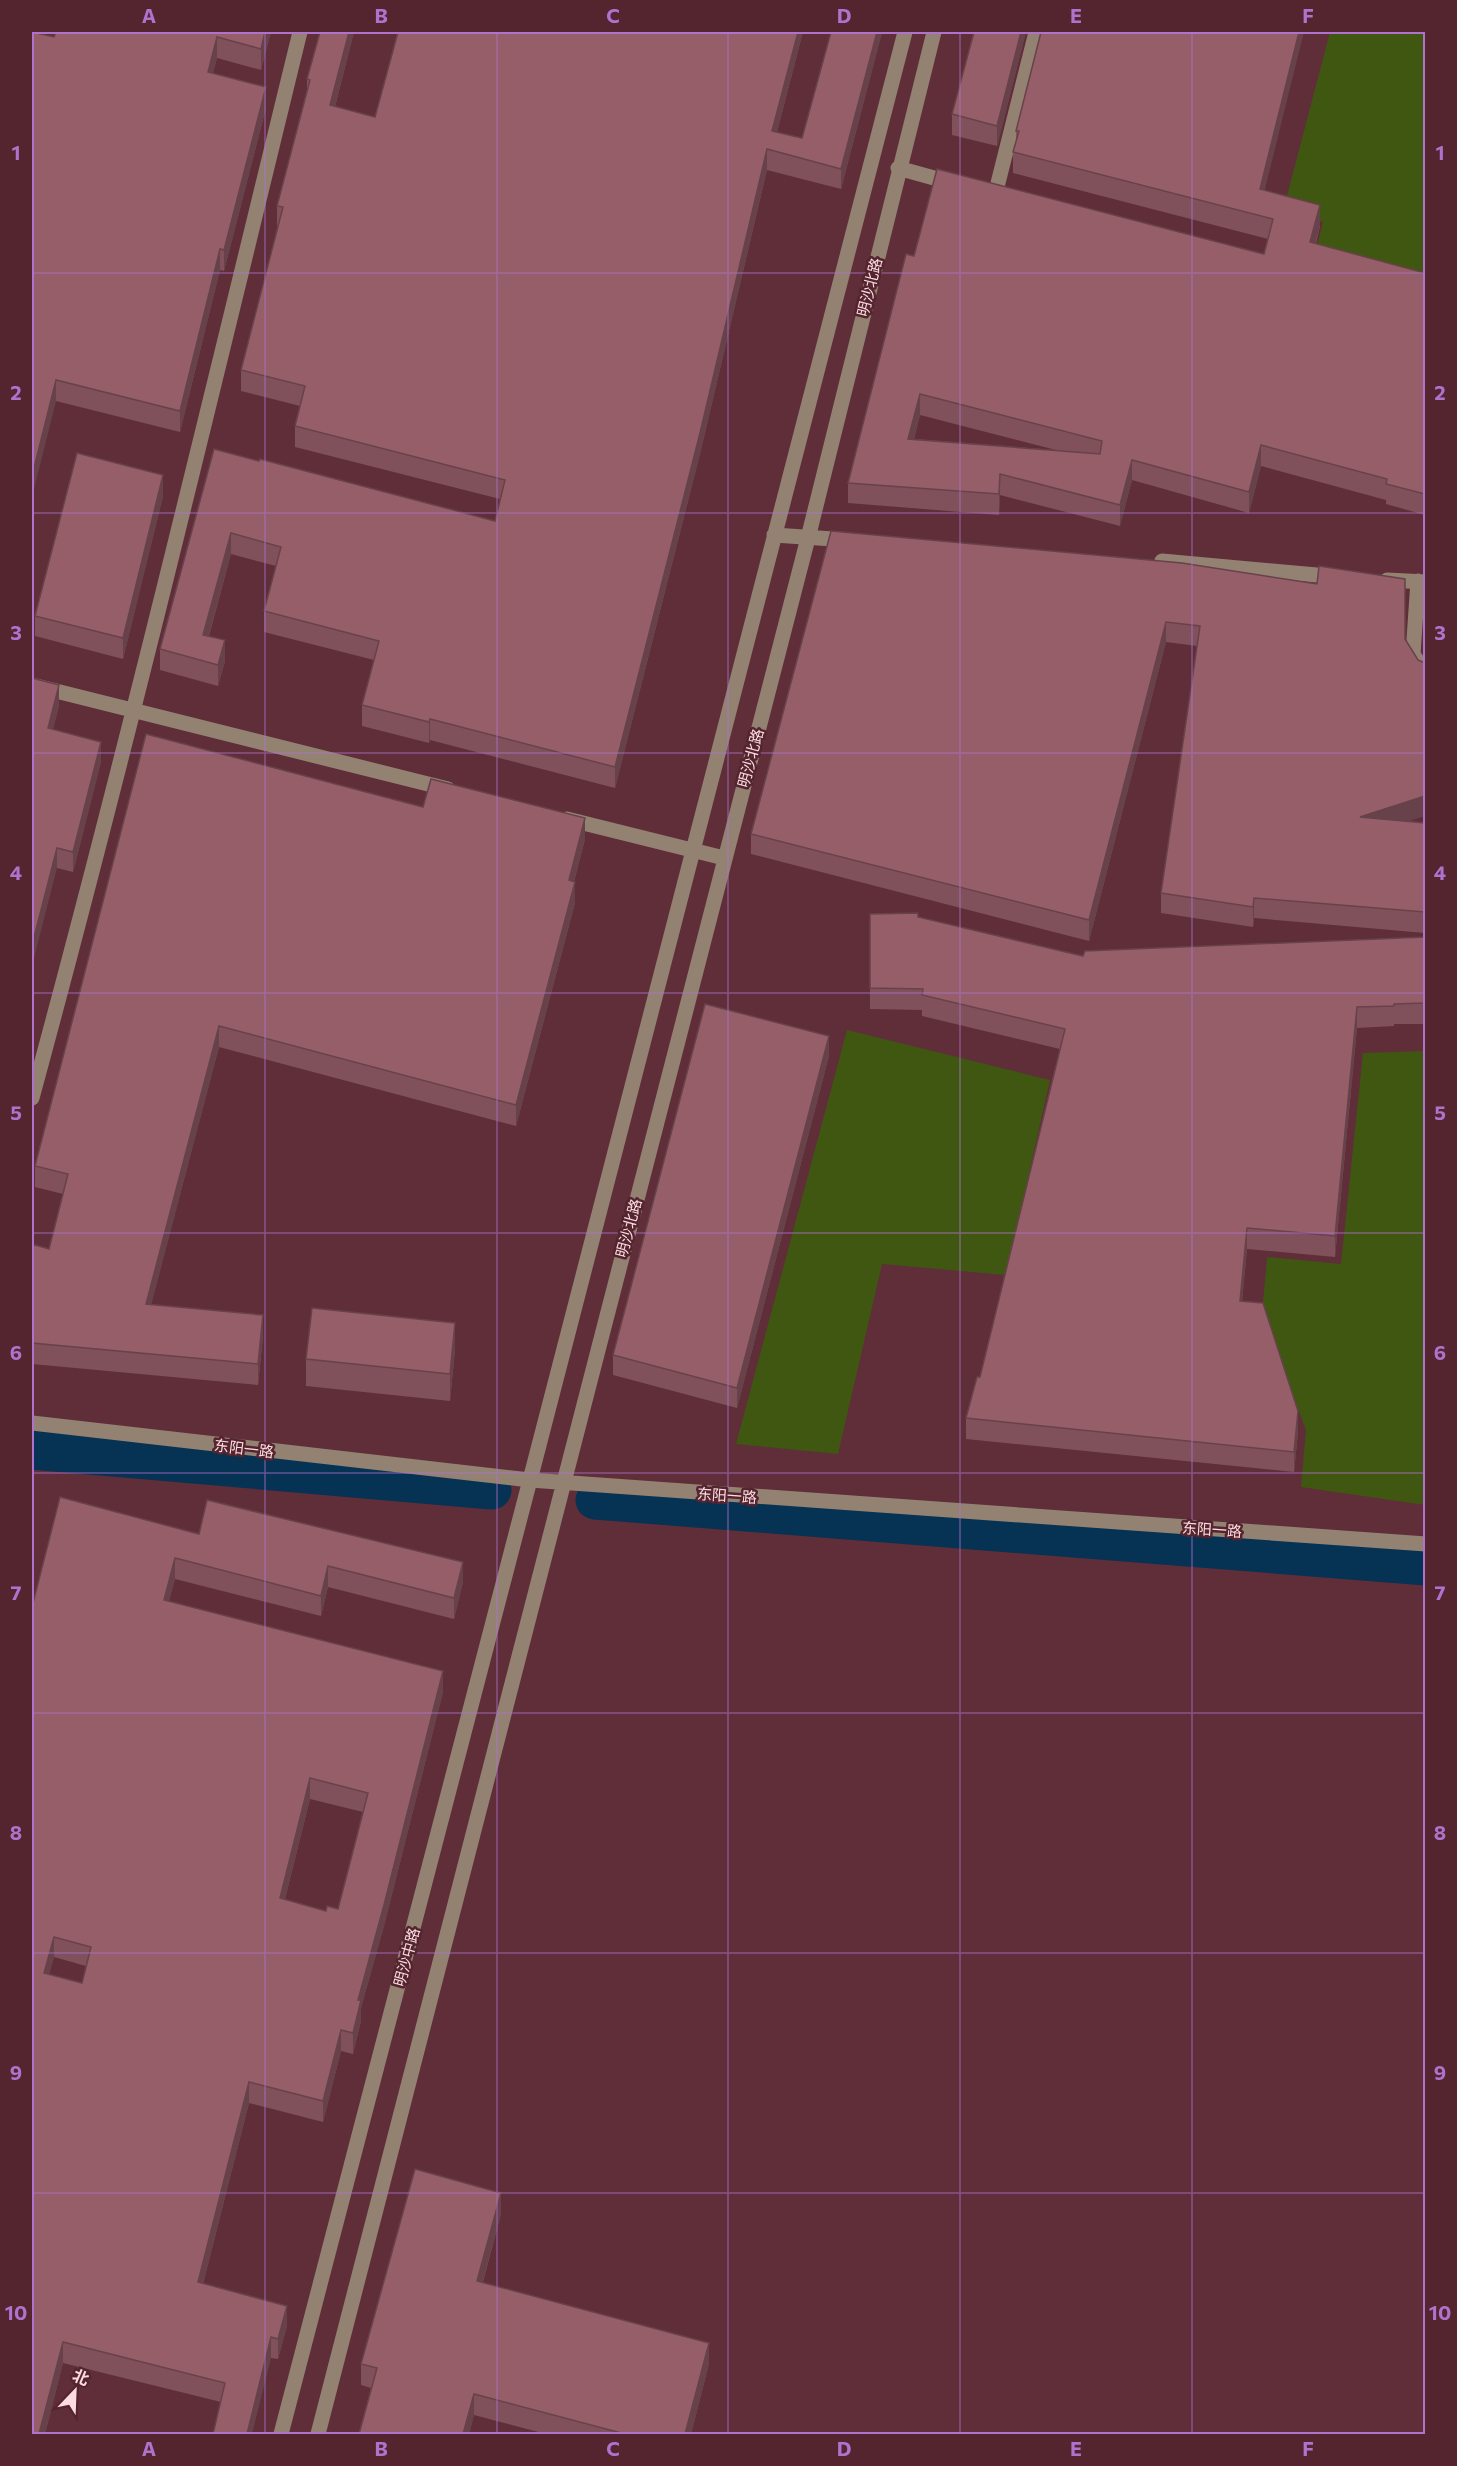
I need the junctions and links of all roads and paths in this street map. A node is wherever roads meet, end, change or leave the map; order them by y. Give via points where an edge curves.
1 (300, 32) edge
2 (905, 32) edge
3 (934, 32) edge
4 (1036, 32) edge
5 (898, 168) junction
6 (963, 186) edge
7 (995, 195) edge
8 (774, 535) junction
9 (808, 538) junction
10 (866, 541) edge
11 (1146, 560) edge
12 (1422, 582) edge
13 (1425, 675) edge
14 (32, 685) edge
15 (134, 710) junction
16 (459, 792) edge
17 (552, 816) edge
18 (692, 851) junction
19 (724, 858) junction
20 (32, 1098) edge
21 (32, 1423) edge
22 (530, 1480) junction
23 (562, 1483) junction
24 (1425, 1544) edge
25 (281, 2434) edge
26 (318, 2434) edge

1 - 15 street
2 - 8 street, 明沙北路
3 - 5 street, 明沙北路
4 - 7 street
5 - 6 street
5 - 9 street, 明沙北路
8 - 9 street
8 - 18 street, 明沙北路
9 - 10 street
9 - 19 street, 明沙北路
11 - 12 street
12 - 13 street via 1413,654
14 - 15 street
15 - 16 street
15 - 20 street
17 - 18 street
18 - 19 street
18 - 22 street, 明沙北路
19 - 23 street, 明沙北路
21 - 22 street, 东阳一路
22 - 23 street, 东阳一路
22 - 25 street, 明沙中路
23 - 24 street, 东阳一路
23 - 26 street

